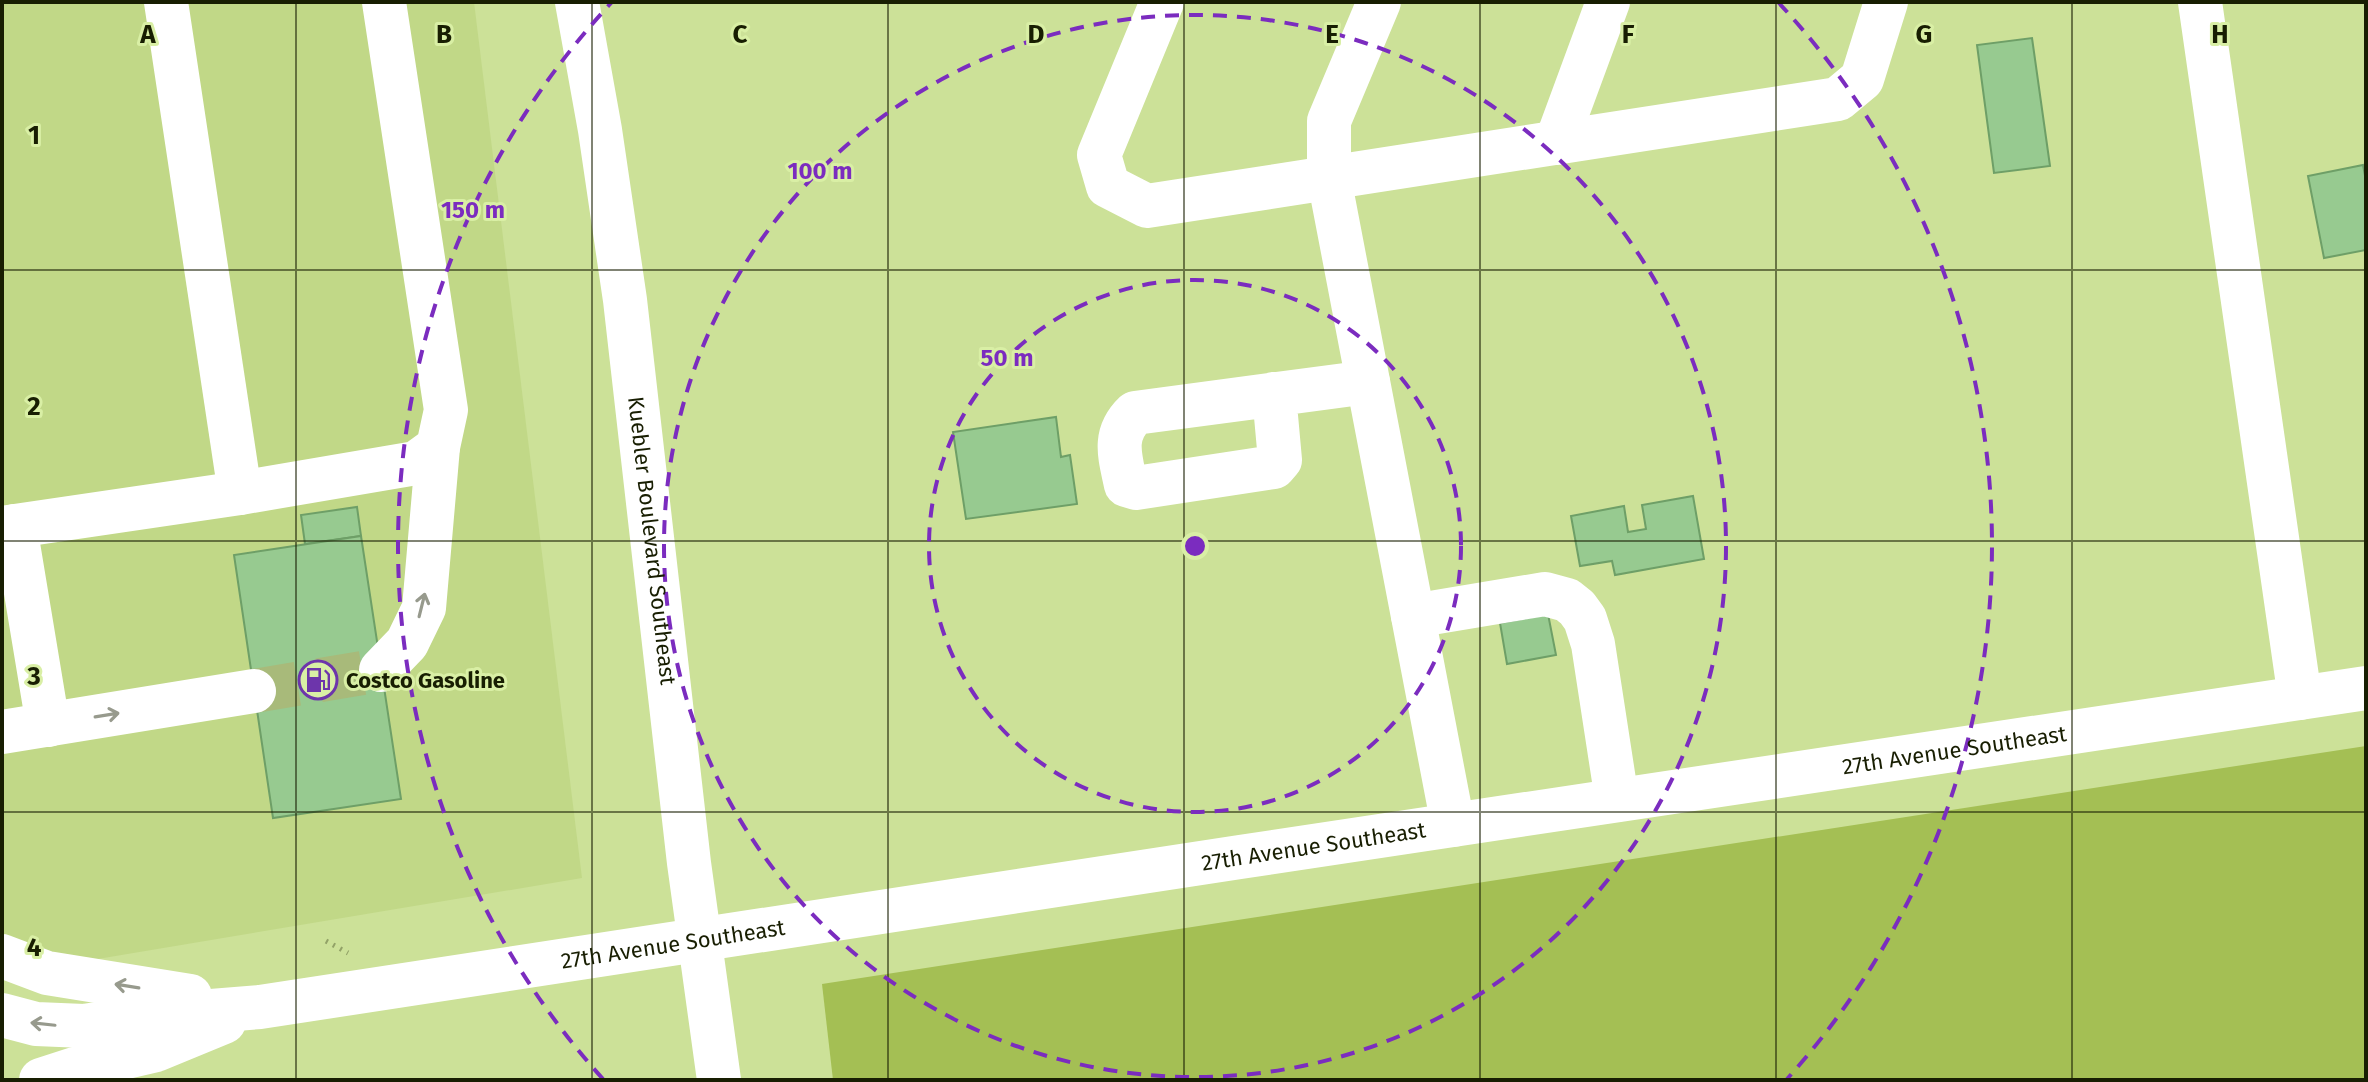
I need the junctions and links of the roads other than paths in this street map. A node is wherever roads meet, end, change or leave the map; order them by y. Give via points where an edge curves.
1 (166, 2) edge
2 (384, 2) edge
3 (577, 2) edge
4 (1162, 2) edge
5 (1379, 2) edge
6 (1608, 2) edge
7 (1886, 2) edge
8 (2200, 2) edge
9 (1556, 143) junction
10 (1329, 178) junction
11 (1368, 382) junction
12 (1274, 394) dead end
13 (438, 447) junction
14 (240, 493) junction
15 (8, 527) edge
16 (1413, 616) junction
17 (381, 670) tunnel mouth
18 (2366, 688) edge
19 (254, 691) tunnel mouth
20 (2300, 698) junction
21 (48, 725) junction
22 (2, 732) edge
23 (1617, 800) junction
24 (1453, 825) junction
25 (700, 940) junction
26 (2, 956) edge
27 (260, 1007) junction
28 (2, 1015) edge
29 (41, 1080) edge
30 (719, 1080) edge

1 - 14 street
2 - 13 street via 446,410
3 - 25 street, Kuebler Boulevard Southeast via 625,300
4 - 10 street via 1099,155 1108,186 1147,206
5 - 10 street via 1329,121
6 - 9 street
7 - 9 street via 1862,79 1838,99
8 - 20 street
9 - 10 street
10 - 11 street
11 - 12 street
11 - 16 street
13 - 14 street via 416,463
17 -> 13 street via 407,643 424,608
14 - 15 street
15 - 21 street
16 - 23 street via 1545,594 1577,608 1593,644
16 - 24 street
18 - 20 street, 27th Avenue Southeast
21 -> 19 street
20 - 23 street, 27th Avenue Southeast
21 - 22 street
23 - 24 street, 27th Avenue Southeast
24 - 25 street, 27th Avenue Southeast
25 - 27 street, 27th Avenue Southeast
25 - 30 street, Kuebler Boulevard Southeast
27 -> 26 street via 47,973
27 -> 28 street, 27th Avenue Southeast via 84,1026 36,1024
27 - 29 street, 27th Avenue Southeast via 156,1050

